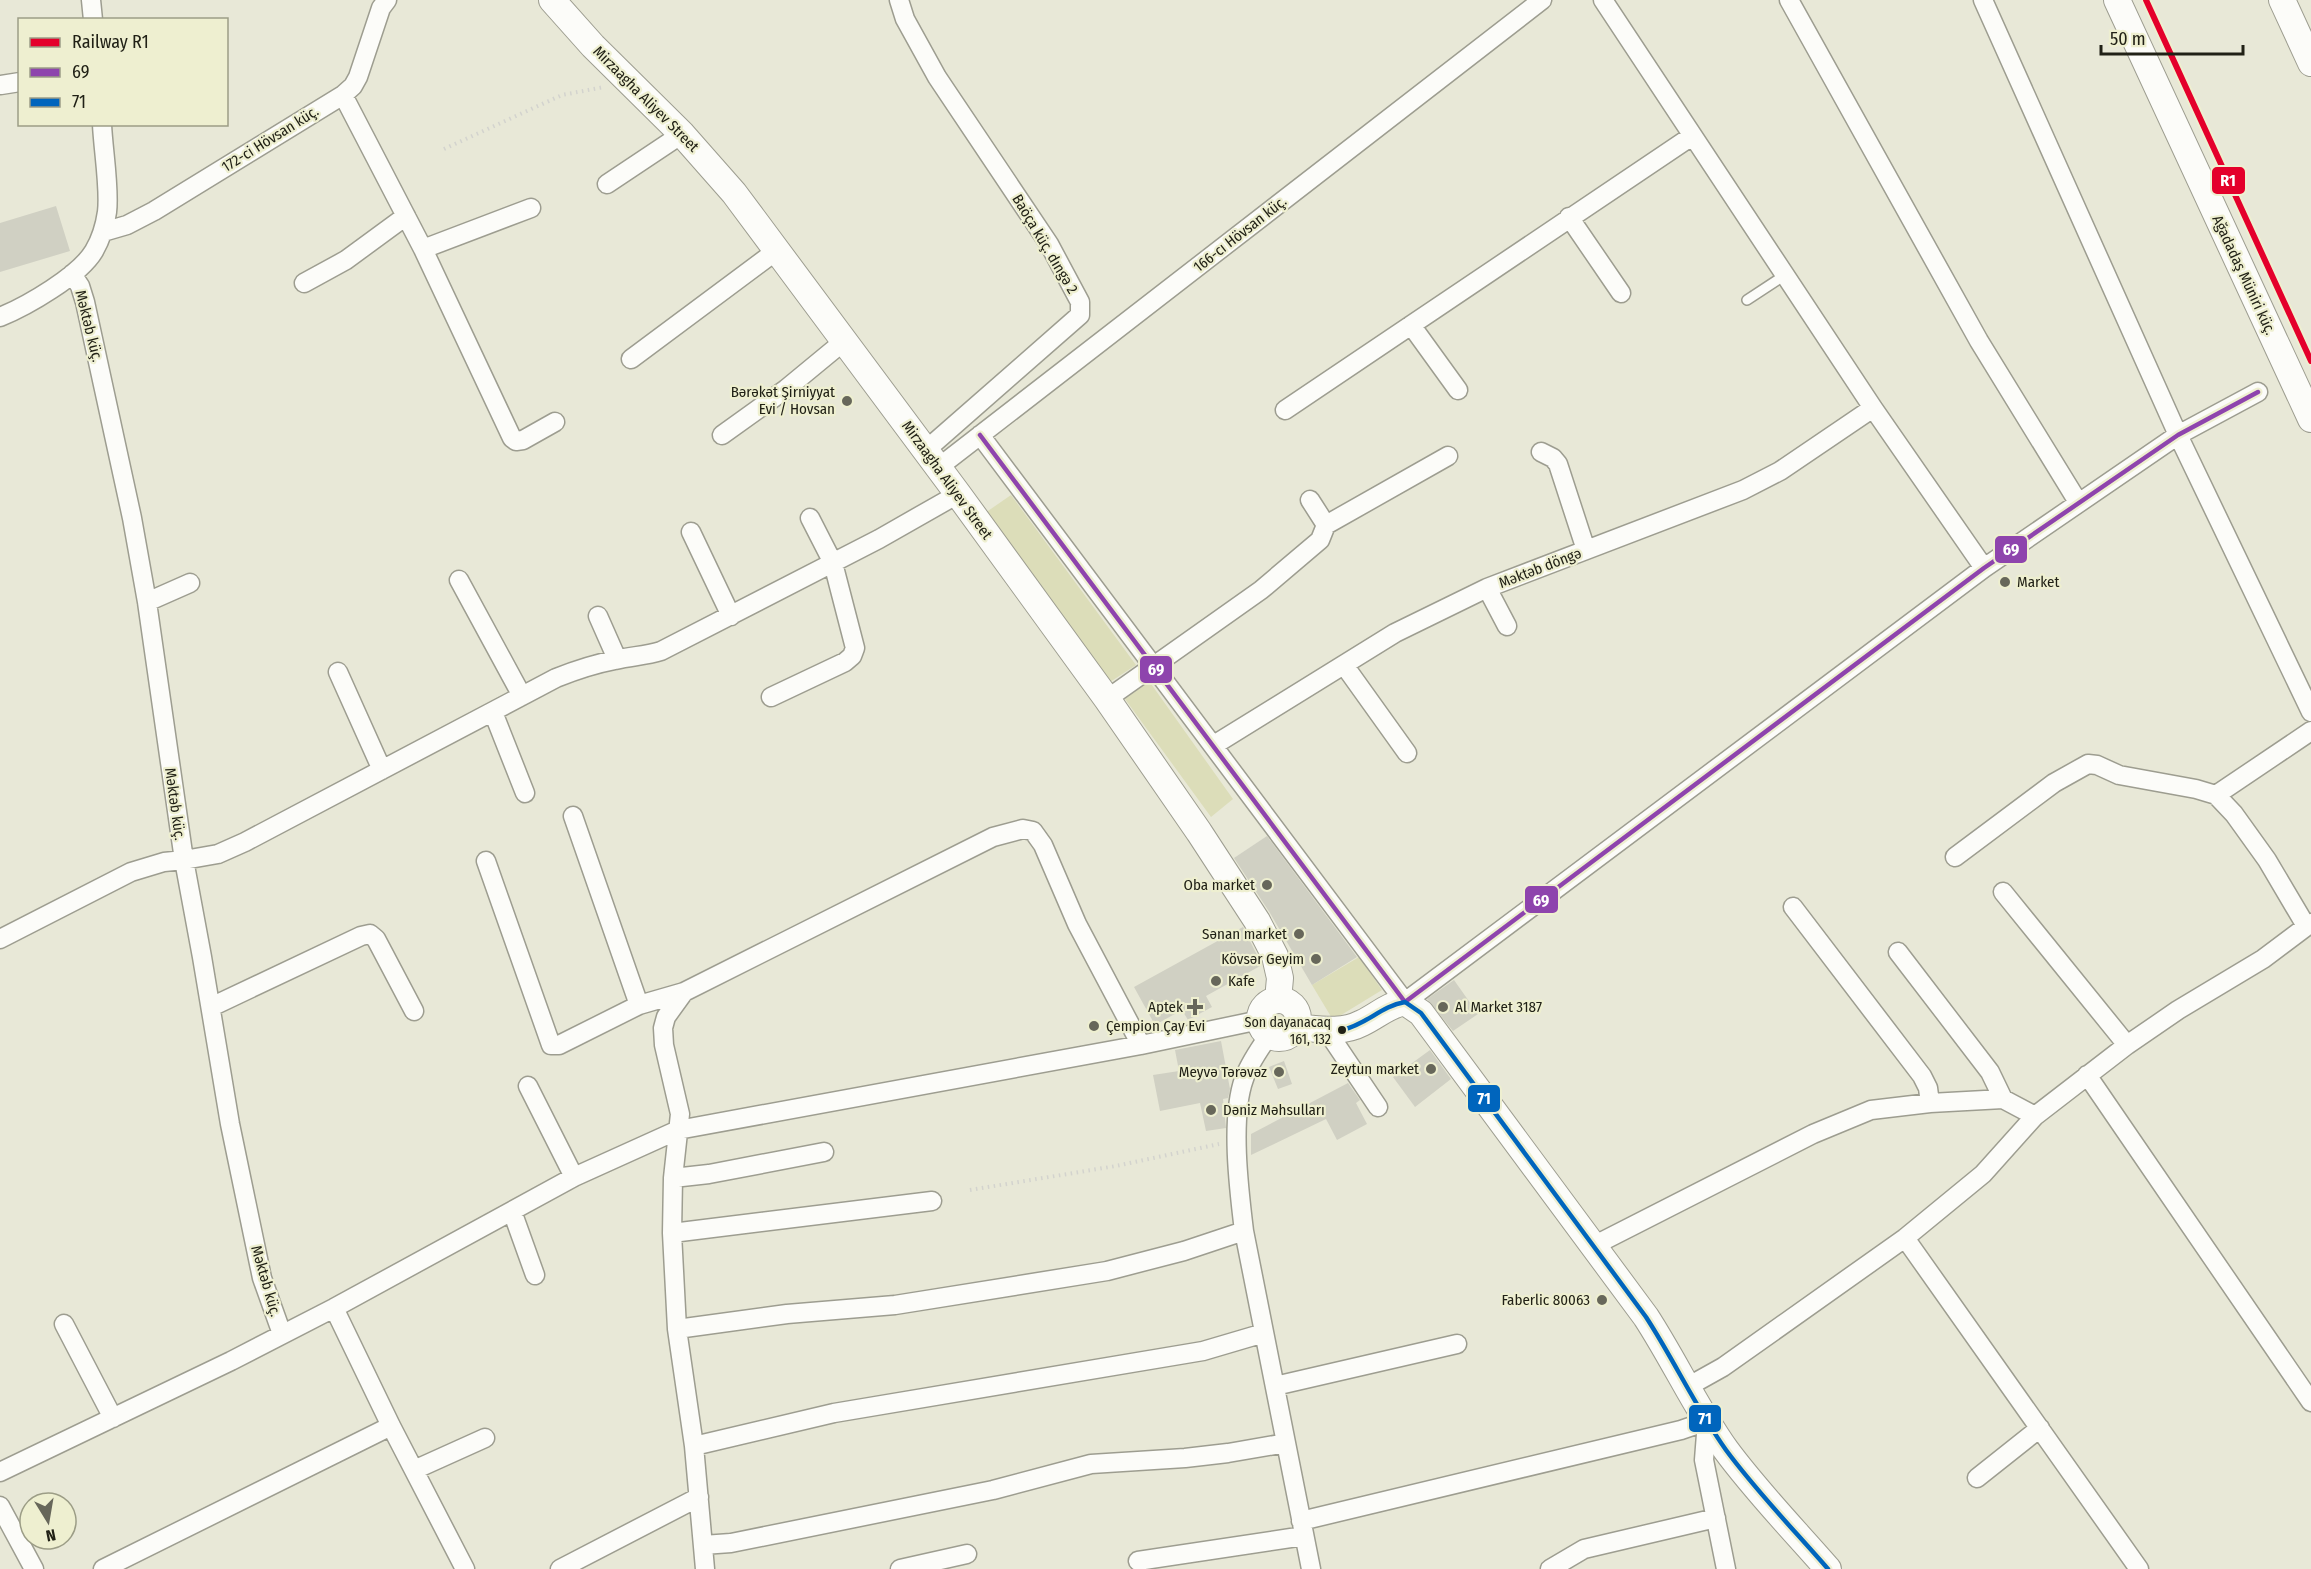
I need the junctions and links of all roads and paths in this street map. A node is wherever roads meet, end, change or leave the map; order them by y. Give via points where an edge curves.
1 (91, 0) edge
2 (387, 0) edge
3 (552, 0) edge
4 (899, 0) edge
5 (1542, 0) edge
6 (1603, 0) edge
7 (1789, 0) edge
8 (1983, 0) edge
9 (2117, 0) edge
10 (2282, 0) edge
11 (93, 18) edge
12 (2310, 56) edge
13 (626, 77) junction
14 (18, 81) edge
15 (1, 85) edge
16 (343, 94) junction
17 (102, 126) edge
18 (682, 134) junction
19 (1692, 136) junction
20 (444, 149) dead end
21 (607, 184) dead end
22 (531, 208) dead end
23 (406, 216) junction
24 (1569, 217) junction
25 (103, 232) junction
26 (423, 249) junction
27 (776, 251) junction
28 (72, 274) junction
29 (1785, 275) junction
30 (304, 283) dead end
31 (1621, 294) dead end
32 (1747, 300) dead end
33 (0, 317) edge
34 (1411, 325) junction
35 (843, 342) junction
36 (631, 359) dead end
37 (1458, 390) dead end
38 (2258, 392) dead end
39 (1874, 408) junction
40 (1285, 410) dead end
41 (2311, 418) edge
42 (555, 422) dead end
43 (722, 435) dead end
44 (980, 435) junction
45 (2178, 435) junction
46 (1541, 452) dead end
47 (1448, 456) dead end
48 (932, 458) junction
49 (958, 494) junction
50 (1310, 500) dead end
51 (2078, 502) junction
52 (810, 518) dead end
53 (1326, 525) junction
54 (691, 532) dead end
55 (1586, 550) junction
56 (833, 563) junction
57 (1984, 568) junction
58 (459, 579) dead end
59 (190, 583) dead end
60 (1487, 588) junction
61 (147, 602) junction
62 (598, 616) dead end
63 (731, 616) junction
64 (1507, 626) dead end
65 (617, 659) junction
66 (1344, 665) junction
67 (1154, 667) junction
68 (338, 672) dead end
69 (522, 696) junction
70 (771, 697) dead end
71 (1107, 699) junction
72 (493, 712) junction
73 (2311, 712) edge
74 (2311, 732) edge
75 (1214, 745) junction
76 (1407, 753) dead end
77 (382, 770) junction
78 (525, 793) dead end
79 (2216, 795) junction
80 (573, 816) dead end
81 (1955, 857) dead end
82 (184, 860) junction
83 (486, 861) dead end
84 (2003, 892) dead end
85 (1793, 907) dead end
86 (2309, 925) edge
87 (0, 939) edge
88 (1898, 952) dead end
89 (684, 992) junction
90 (1278, 1000) junction
91 (1404, 1002) junction
92 (639, 1005) junction
93 (211, 1007) junction
94 (414, 1011) dead end
95 (1265, 1027) junction
96 (1296, 1027) junction
97 (1329, 1030) junction
98 (1141, 1045) junction
99 (2127, 1045) junction
100 (2087, 1075) junction
101 (528, 1086) dead end
102 (2003, 1099) junction
103 (1929, 1103) junction
104 (1378, 1107) dead end
105 (2035, 1116) junction
106 (678, 1130) junction
107 (1238, 1140) junction
108 (824, 1152) dead end
109 (574, 1177) junction
110 (673, 1178) junction
111 (970, 1190) dead end
112 (932, 1201) dead end
113 (512, 1211) junction
114 (1244, 1231) junction
115 (672, 1233) junction
116 (1905, 1238) junction
117 (1595, 1245) junction
118 (535, 1275) dead end
119 (334, 1308) junction
120 (64, 1324) dead end
121 (677, 1329) junction
122 (1264, 1333) junction
123 (282, 1334) junction
124 (1456, 1344) dead end
125 (1275, 1386) junction
126 (1689, 1386) junction
127 (2311, 1402) edge
128 (113, 1418) junction
129 (1707, 1421) junction
130 (391, 1426) junction
131 (2040, 1428) junction
132 (485, 1438) dead end
133 (1286, 1443) junction
134 (694, 1446) junction
135 (414, 1470) junction
136 (0, 1472) edge
137 (1977, 1478) dead end
138 (699, 1497) junction
139 (0, 1506) edge
140 (1716, 1518) junction
141 (1303, 1529) junction
142 (703, 1545) junction
143 (967, 1554) dead end
144 (1138, 1561) dead end
145 (34, 1569) edge
146 (103, 1569) edge
147 (465, 1569) edge
148 (560, 1569) edge
149 (705, 1569) edge
150 (900, 1569) edge
151 (1311, 1569) edge
152 (1550, 1569) edge
153 (1726, 1569) edge
154 (1828, 1569) edge
155 (2139, 1569) edge

1 - 11 street
2 - 16 street, 172-ci Hövsan küç. via 358,77
3 - 13 street, Mirzaagha Aliyev Street
4 - 48 street, Baöça küç. dıngə 2 via 905,19 937,77 1049,244 1080,302 1080,315
5 - 44 street, 166-cı Hövsan küç.
6 - 19 street
7 - 51 street via 1979,341
8 - 45 street
9 - 41 street, Ağadadaş Müniri küç.
10 - 12 street
13 - 18 street, Mirzaagha Aliyev Street
13 - 20 path via 598,88 562,95
14 - 15 street
16 - 23 street
16 - 25 street, 172-ci Hövsan küç. via 154,211
17 - 25 street via 107,209
18 - 21 street
18 - 27 street, Mirzaagha Aliyev Street via 734,193
19 - 24 street
19 - 29 street
22 - 26 street
23 - 26 street
23 - 30 street via 346,260
24 - 31 street
24 - 34 street
25 - 28 street via 93,253
26 - 42 street via 512,438 523,440
27 - 35 street, Mirzaagha Aliyev Street
27 - 36 street
28 - 33 street
28 - 61 street, Məktəb küç. via 85,302
29 - 32 lane
29 - 39 street
34 - 37 street
34 - 40 street
35 - 43 street
35 - 48 street, Mirzaagha Aliyev Street
38 - 45 street
39 - 55 street, Məktəb döngə via 1780,471 1743,490
39 - 57 street
44 - 48 street, 166-cı Hövsan küç.
44 - 67 street
45 - 51 street
45 - 73 street
46 - 55 street via 1558,464
47 - 53 street
48 - 49 street, Mirzaagha Aliyev Street
49 - 56 street
49 - 71 street, Mirzaagha Aliyev Street
50 - 53 street
51 - 57 street
52 - 56 street
53 - 67 street via 1320,540 1261,590
54 - 63 street
55 - 60 street, Məktəb döngə
56 - 63 street
56 - 70 street via 855,648 852,656
57 - 91 street
58 - 69 street
59 - 61 street
60 - 64 street
60 - 66 street, Məktəb döngə via 1395,633
61 - 82 street, Məktəb küç.
62 - 65 street
63 - 65 street via 661,651
65 - 69 street via 583,667
66 - 75 street, Məktəb döngə
66 - 76 street
67 - 71 street
67 - 75 street
68 - 77 street
69 - 72 street
71 - 90 street, Mirzaagha Aliyev Street via 1269,942 1278,969
72 - 77 street
72 - 78 street
74 - 79 street
75 - 91 street
77 - 82 street via 245,842 218,854
79 - 81 street via 2119,775 2088,764 2054,783
79 - 86 street via 2267,860
80 - 92 street
82 - 87 street via 131,873
82 - 93 street, Məktəb küç.
83 - 92 street via 551,1045 559,1045
84 - 99 street
85 - 103 street via 1922,1076
86 - 99 street via 2263,959
88 - 102 street via 1990,1072
89 - 92 street
89 - 98 street via 993,837 1023,829 1033,831 1043,845 1077,924
89 - 106 street via 663,1028 678,1099
90 - 95 street via 1263,1008
90 - 96 street via 1289,1002 1296,1010
91 - 97 street via 1355,1026
91 - 117 street via 1421,1013
93 - 94 street via 369,934 376,939
93 - 123 street, Məktəb küç. via 250,1224 262,1278
95 - 96 street via 1281,1038
95 - 98 street
95 - 107 street via 1244,1078
96 - 97 street
97 - 104 street
98 - 106 street
99 - 100 street
100 - 105 street
100 - 127 street
101 - 109 street
102 - 103 street
102 - 105 street
103 - 117 street via 1870,1110 1813,1134
105 - 116 street via 1983,1174
106 - 109 street
106 - 110 street
107 - 111 path via 1116,1166
107 - 114 street
108 - 110 street
109 - 113 street
110 - 115 street
112 - 115 street
113 - 118 street
113 - 119 street
114 - 121 street via 1107,1271 895,1305
114 - 122 street
115 - 121 street
116 - 126 street via 1723,1367
116 - 131 street
117 - 126 street
119 - 123 street
119 - 130 street
120 - 128 street
121 - 134 street
122 - 125 street
122 - 134 street via 1203,1351 834,1413
123 - 128 street
124 - 125 street
125 - 133 street
126 - 129 street
128 - 136 street
129 - 140 street via 1704,1460
129 - 141 street
129 - 154 street via 1742,1471
130 - 135 street
130 - 146 street
131 - 137 street
131 - 155 street
132 - 135 street
133 - 141 street
133 - 142 street via 1228,1454 1091,1464 970,1495 743,1541
134 - 138 street
135 - 147 street
138 - 142 street
138 - 148 street
139 - 145 street
140 - 152 street via 1584,1549
140 - 153 street
141 - 144 street
141 - 151 street
142 - 149 street
143 - 150 street

